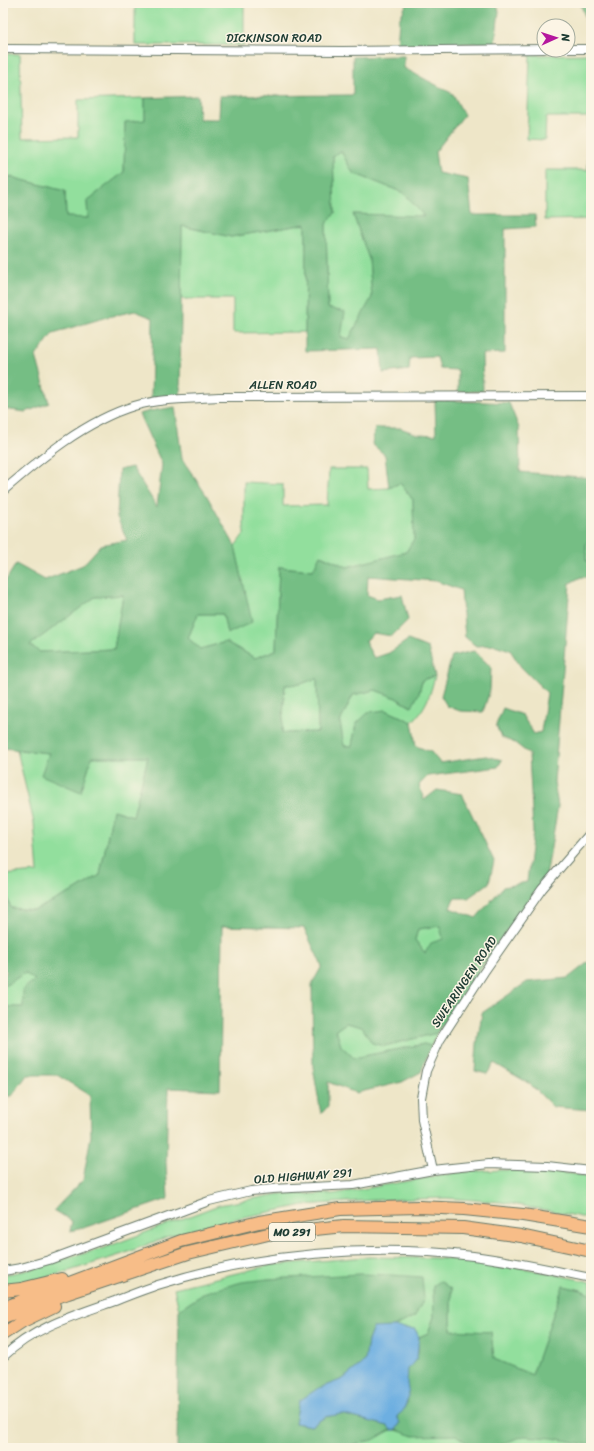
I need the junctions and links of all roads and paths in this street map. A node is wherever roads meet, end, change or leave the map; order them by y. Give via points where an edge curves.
1 (591, 48) edge
2 (3, 49) edge
3 (536, 49) edge
4 (576, 49) edge
5 (591, 396) edge
6 (3, 492) edge
7 (591, 832) edge
8 (433, 1170) junction
9 (591, 1171) edge
10 (591, 1226) edge
11 (591, 1251) edge
12 (3, 1271) edge
13 (87, 1275) junction
14 (113, 1278) junction
15 (591, 1278) edge
16 (3, 1291) edge
17 (3, 1308) edge
18 (3, 1317) edge
19 (3, 1334) edge
20 (3, 1356) edge

1 - 4 street
2 - 3 street, DICKINSON ROAD
5 - 6 street, ALLEN ROAD via 219,397 163,401 135,406 73,436 34,464
7 - 8 street, SWEARINGEN ROAD via 542,889 440,1040 426,1071 421,1098 422,1120
8 - 9 street, OLD HIGHWAY 291 via 489,1164 520,1164
8 - 12 street, OLD HIGHWAY 291 via 353,1185 272,1189 229,1195 55,1258
10 - 13 highway, MO 291 via 464,1209 340,1209 259,1222 181,1241
11 - 14 highway, MO 291 via 521,1236 463,1228 344,1226 268,1234 188,1253
13 - 16 highway
13 - 17 highway, MO 291
14 - 18 highway, MO 291
14 - 19 highway via 48,1308
15 - 20 street via 498,1260 429,1252 372,1251 289,1257 233,1266 160,1284 43,1329 20,1342

